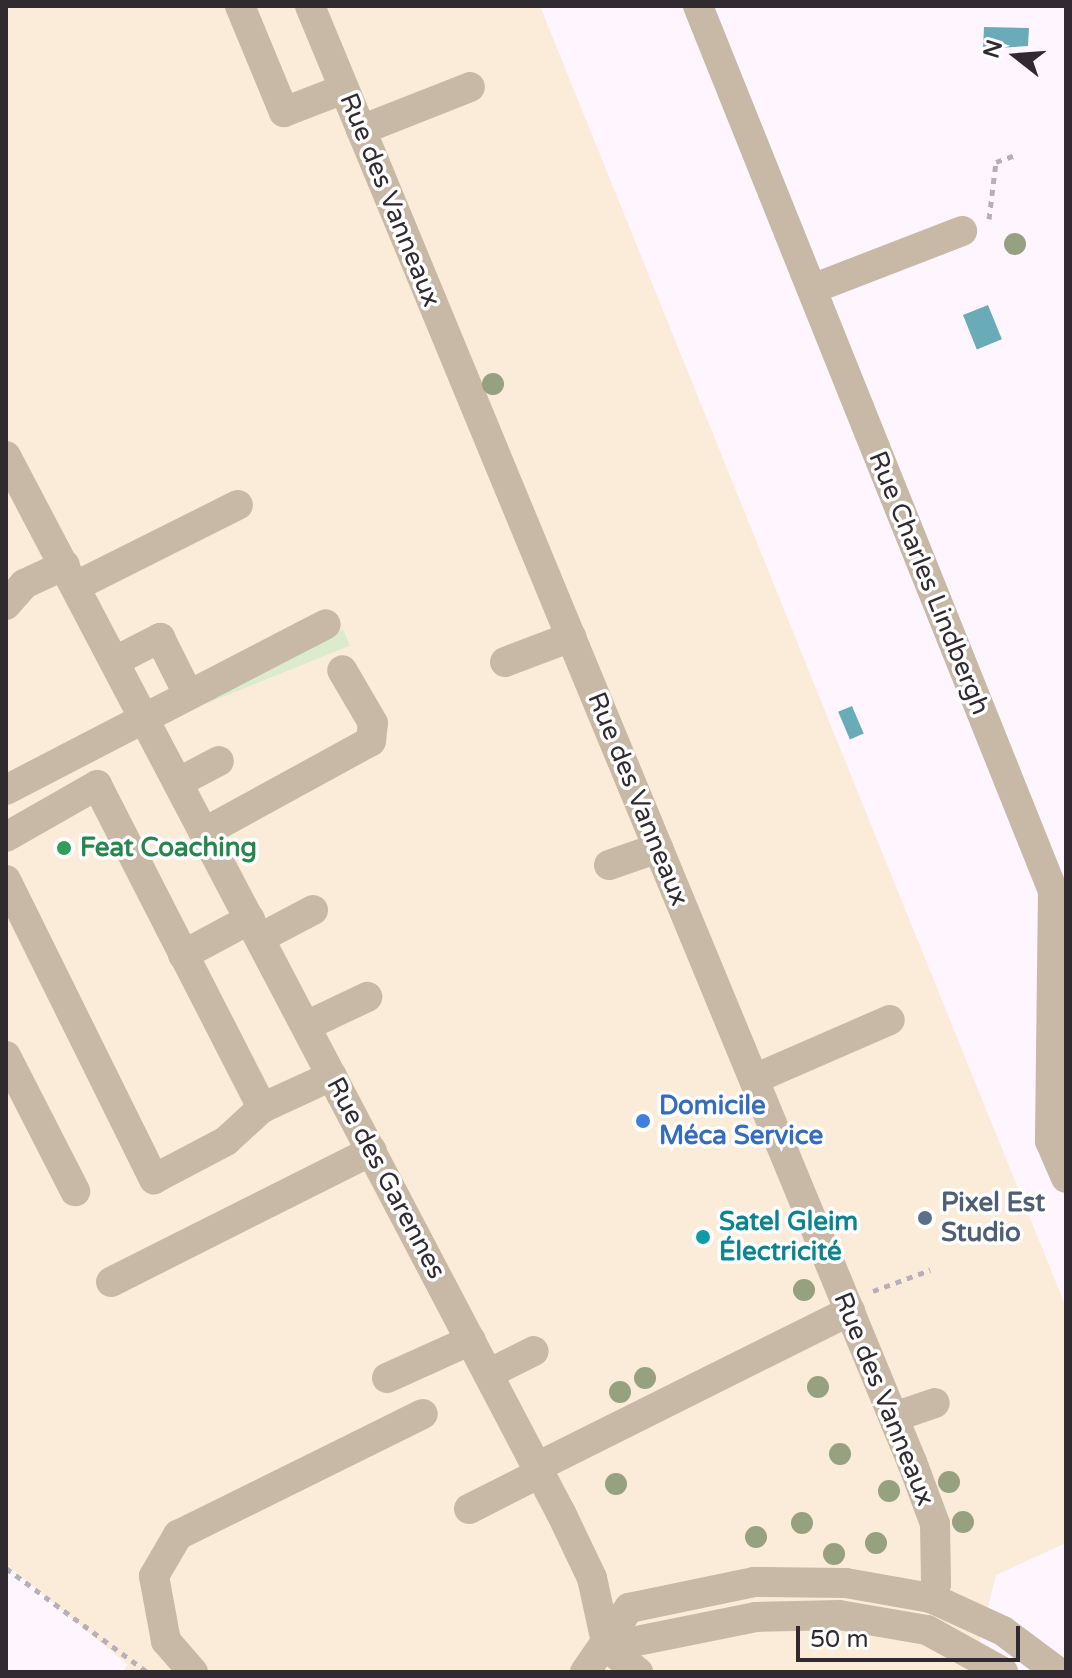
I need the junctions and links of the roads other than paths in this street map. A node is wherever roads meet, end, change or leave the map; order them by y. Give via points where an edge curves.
1 (240, 6) edge
2 (310, 6) edge
3 (698, 6) edge
4 (470, 87) dead end
5 (344, 89) junction
6 (361, 130) junction
7 (972, 231) road end
8 (812, 289) junction
9 (6, 456) edge
10 (238, 505) dead end
11 (70, 575) junction
12 (6, 605) edge
13 (326, 624) dead end
14 (571, 637) junction
15 (115, 661) junction
16 (505, 662) dead end
17 (342, 670) dead end
18 (188, 694) junction
19 (144, 716) junction
20 (219, 761) dead end
21 (179, 782) junction
22 (6, 790) edge
23 (205, 832) junction
24 (6, 837) edge
25 (658, 848) junction
26 (609, 865) dead end
27 (6, 880) edge
28 (313, 910) dead end
29 (255, 928) junction
30 (183, 955) junction
31 (367, 997) dead end
32 (890, 1020) dead end
33 (306, 1026) junction
34 (6, 1056) edge
35 (332, 1076) junction
36 (754, 1079) junction
37 (262, 1108) junction
38 (372, 1151) junction
39 (1066, 1178) edge
40 (75, 1191) dead end
41 (111, 1282) dead end
42 (848, 1306) junction
43 (471, 1340) junction
44 (534, 1351) dead end
45 (488, 1374) junction
46 (387, 1378) dead end
47 (935, 1403) dead end
48 (423, 1414) dead end
49 (894, 1417) junction
50 (538, 1470) junction
51 (469, 1509) dead end
52 (931, 1598) junction
53 (607, 1647) junction
54 (193, 1672) edge
55 (585, 1672) edge
56 (638, 1672) edge
57 (1003, 1672) edge
58 (1058, 1672) edge

1 - 5 street via 284,112
2 - 5 street, Rue des Vanneaux
3 - 8 street, Rue Charles Lindbergh
4 - 6 street
5 - 6 street, Rue des Vanneaux
6 - 14 street, Rue des Vanneaux
7 - 8 street
8 - 39 street, Rue Charles Lindbergh via 1053,891 1050,1141
9 - 11 street, Rue des Garennes
10 - 11 street
11 - 12 street via 24,584 16,600
11 - 15 street, Rue des Garennes
13 - 18 street
14 - 16 street
14 - 25 street, Rue des Vanneaux
15 - 18 street via 155,629
15 - 19 street, Rue des Garennes
17 - 23 street via 373,723 371,741
18 - 19 street
19 - 21 street, Rue des Garennes
19 - 22 street
20 - 21 street
21 - 23 street, Rue des Garennes
23 - 29 street, Rue des Garennes
24 - 30 street via 97,785
25 - 26 street
25 - 36 street, Rue des Vanneaux
27 - 37 street via 154,1179 226,1141
28 - 29 street
29 - 30 street
29 - 33 street, Rue des Garennes
30 - 37 street
31 - 33 street
32 - 36 street
33 - 35 street, Rue des Garennes
34 - 40 street
35 - 37 street
35 - 38 street, Rue des Garennes
36 - 42 street, Rue des Vanneaux
38 - 41 street
38 - 43 street, Rue des Garennes
42 - 49 street, Rue des Vanneaux
42 - 50 street
43 - 45 street, Rue des Garennes
43 - 46 street
44 - 45 street
45 - 50 street, Rue des Garennes
47 - 49 street
48 - 54 street via 178,1535 154,1576 166,1641
49 - 52 street, Rue des Vanneaux via 935,1524 936,1584
50 - 51 street
50 - 53 street, Rue des Garennes via 592,1578
52 - 53 street via 846,1583 754,1582 629,1608
52 - 58 street via 1003,1631
53 - 55 street
53 - 56 street
53 - 57 street via 756,1617 839,1615 927,1630

